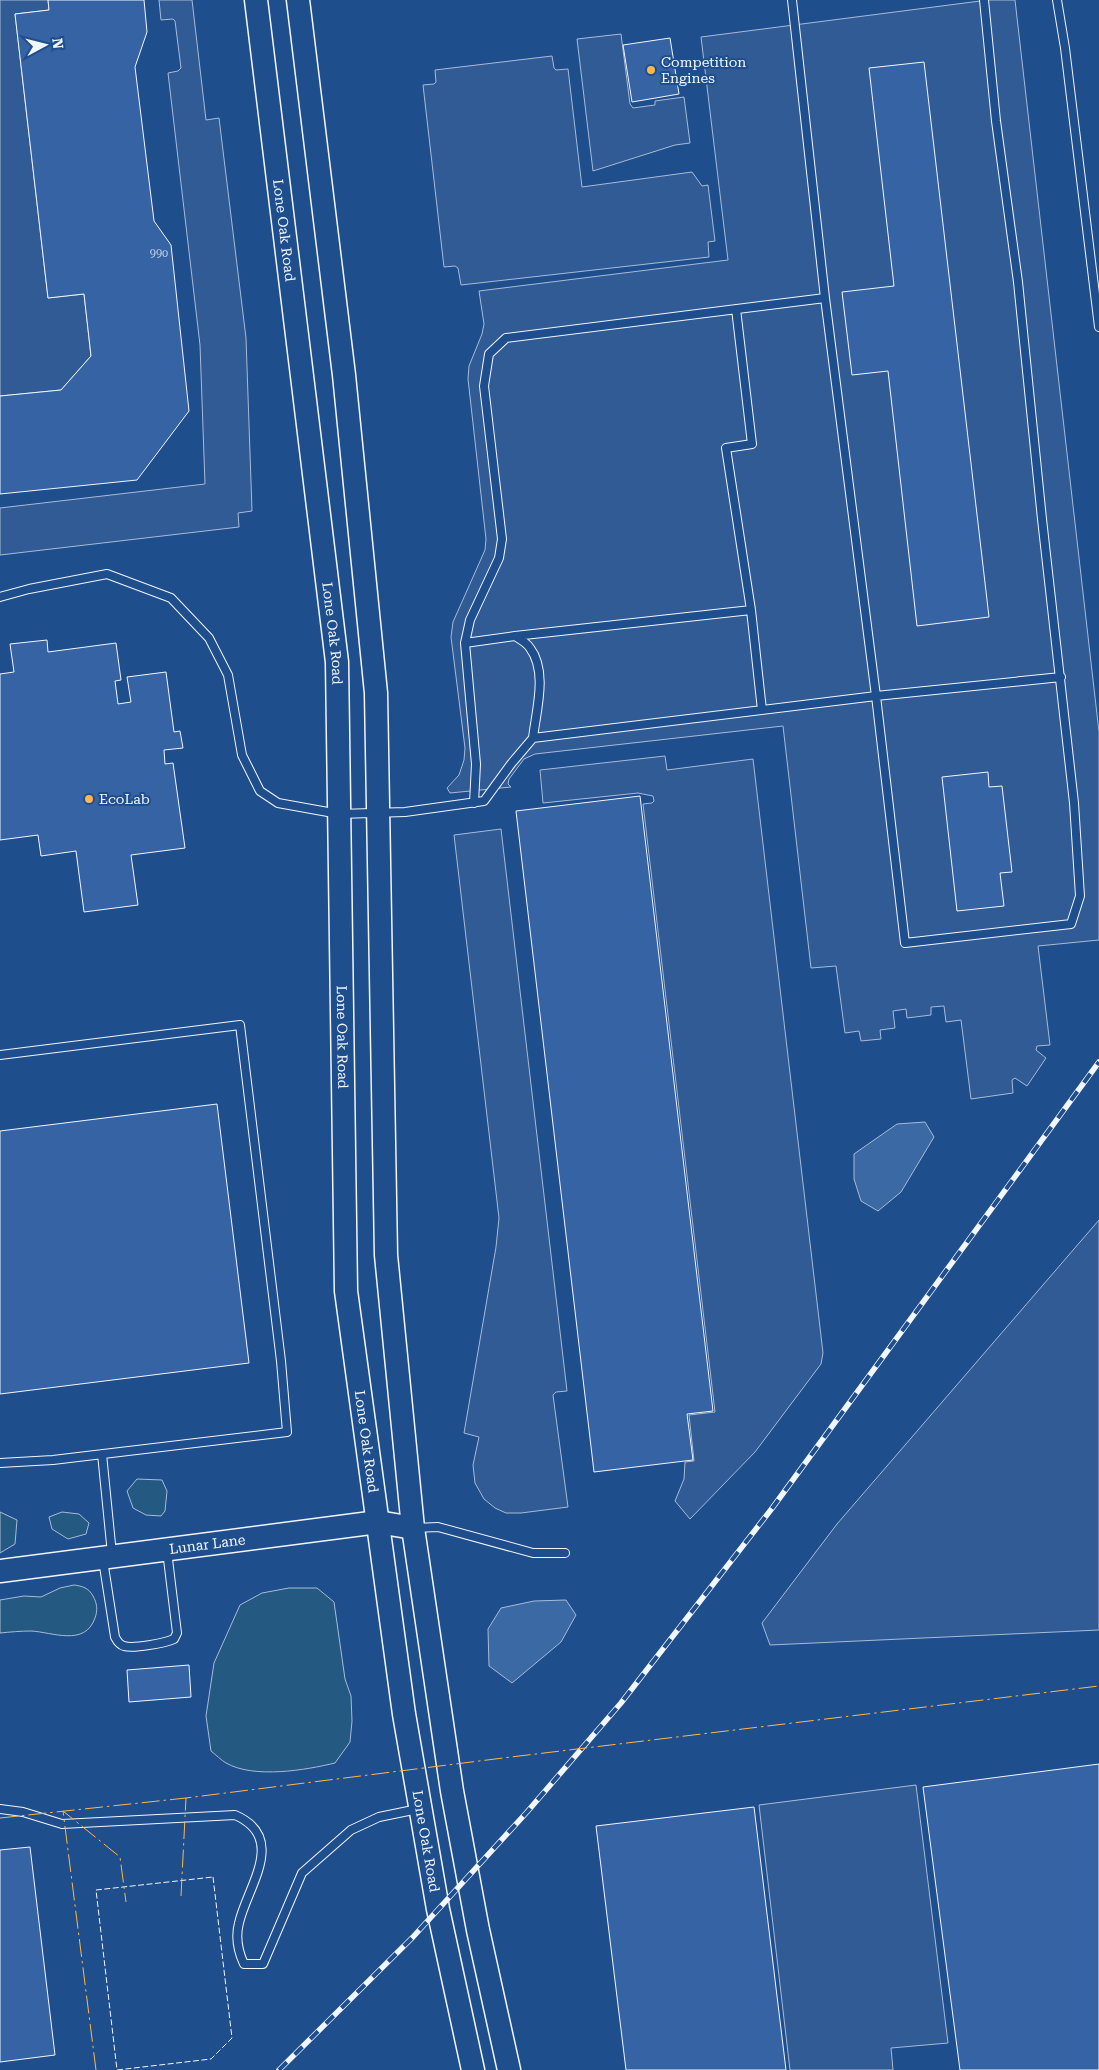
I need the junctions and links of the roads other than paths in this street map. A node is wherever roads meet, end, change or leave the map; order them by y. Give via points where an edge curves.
1 (256, 0) edge
2 (298, 0) edge
3 (792, 0) edge
4 (984, 0) edge
5 (1057, 0) edge
6 (825, 298) junction
7 (736, 309) junction
8 (1098, 313) edge
9 (1099, 326) edge
10 (0, 597) edge
11 (751, 610) junction
12 (514, 636) junction
13 (465, 643) junction
14 (1061, 677) junction
15 (876, 696) junction
16 (762, 710) junction
17 (533, 738) junction
18 (474, 803) junction
19 (339, 814) junction
20 (378, 814) junction
21 (0, 1055) edge
22 (102, 1454) junction
23 (0, 1463) edge
24 (378, 1522) junction
25 (413, 1528) junction
26 (167, 1549) junction
27 (565, 1553) dead end
28 (108, 1557) junction
29 (0, 1571) edge
30 (420, 1808) junction
31 (0, 1809) edge
32 (473, 2070) edge
33 (509, 2070) edge

1 - 19 main road, Lone Oak Road via 337,662
2 - 20 main road via 344,375 376,693
3 - 6 lane
4 - 14 lane
5 - 8 lane
6 - 7 lane
6 - 15 lane
7 - 11 lane via 752,444 726,448
7 - 13 lane via 506,338 490,354 484,386 502,539 499,558 470,620
8 - 9 lane
10 - 19 lane via 107,574 171,598 210,638 228,675 242,755 260,792 278,803
11 - 12 lane
11 - 16 lane
12 - 13 lane
12 - 17 lane via 529,646 538,661
13 - 18 lane via 476,764
14 - 15 lane
14 - 15 lane via 1080,896 1071,924 905,943
15 - 16 lane
16 - 17 lane
17 - 18 lane via 484,802
18 - 20 lane
19 - 20 lane
19 - 24 main road, Lone Oak Road via 346,1291
20 - 25 main road via 386,1255
21 - 22 lane via 240,1025 282,1361 287,1432
22 - 23 lane
22 - 28 lane
24 - 25 main road, Lunar Lane
24 - 26 main road, Lunar Lane
24 - 30 main road, Lone Oak Road
25 - 27 lane via 438,1527 533,1553
25 - 33 main road via 452,1791
26 - 28 main road, Lunar Lane
26 - 28 lane via 177,1633 174,1639 158,1643 123,1646 118,1643
28 - 29 main road, Lunar Lane
30 - 31 lane via 379,1817 351,1830 302,1873 263,1964 244,1964 237,1949 238,1923 262,1858 260,1838 247,1820 235,1815 62,1824
30 - 32 main road, Lone Oak Road

